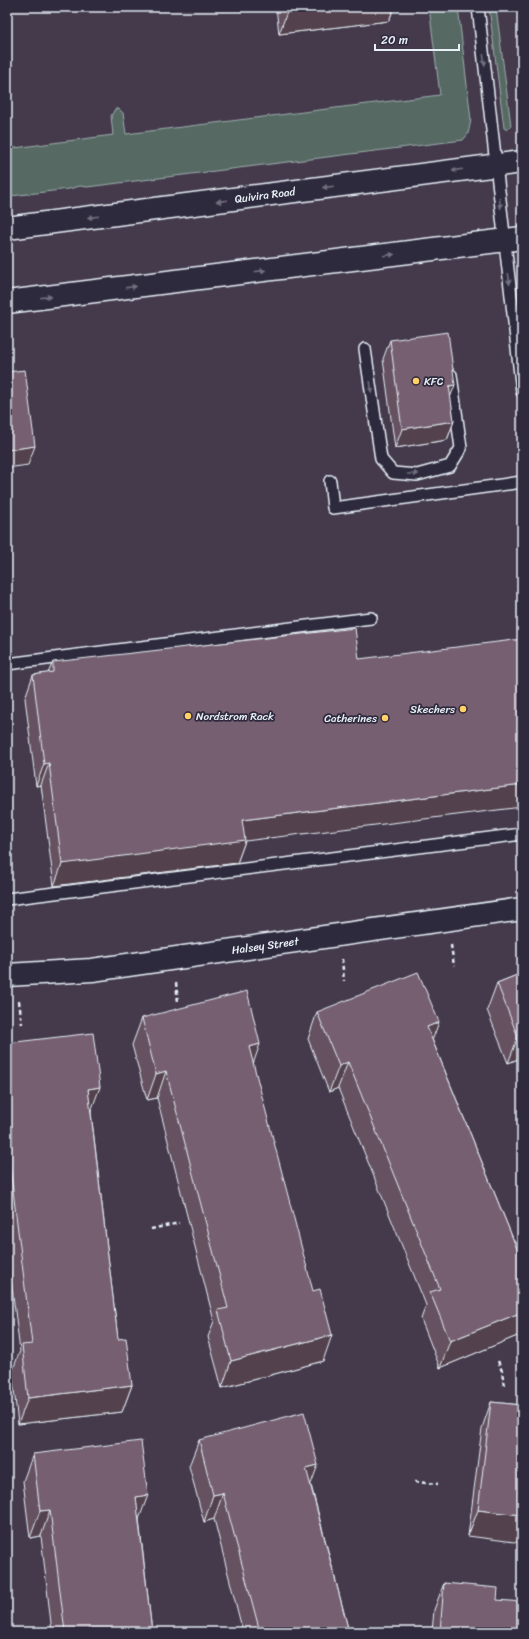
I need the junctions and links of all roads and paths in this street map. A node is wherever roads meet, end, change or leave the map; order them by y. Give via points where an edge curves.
1 (478, 7) edge
2 (522, 162) edge
3 (495, 165) junction
4 (7, 228) edge
5 (513, 239) edge
6 (7, 302) edge
7 (365, 349) dead end
8 (450, 360) edge
9 (522, 392) edge
10 (330, 481) dead end
11 (522, 482) edge
12 (371, 618) dead end
13 (7, 664) edge
14 (522, 834) edge
15 (7, 899) edge
16 (522, 909) edge
17 (451, 943) dead end
18 (342, 958) dead end
19 (454, 966) dead end
20 (7, 975) edge
21 (175, 977) dead end
22 (344, 981) dead end
23 (19, 998) dead end
24 (178, 1002) dead end
25 (22, 1024) dead end
26 (179, 1223) dead end
27 (151, 1229) dead end
28 (498, 1361) dead end
29 (504, 1387) dead end
30 (415, 1482) dead end
31 (438, 1484) dead end

1 -> 3 lane
2 - 3 main road, Quivira Road
3 -> 4 main road, Quivira Road
3 -> 5 lane
6 -> 5 main road
5 -> 9 lane
7 -> 8 lane via 381,458 393,473 418,475 450,466 461,448
10 - 11 lane via 333,508
12 - 13 lane
14 - 15 lane
16 - 20 main road, Halsey Street via 92,970
17 - 19 path
18 - 22 path
21 - 24 path
23 - 25 path
26 - 27 path
28 - 29 path
30 - 31 path

